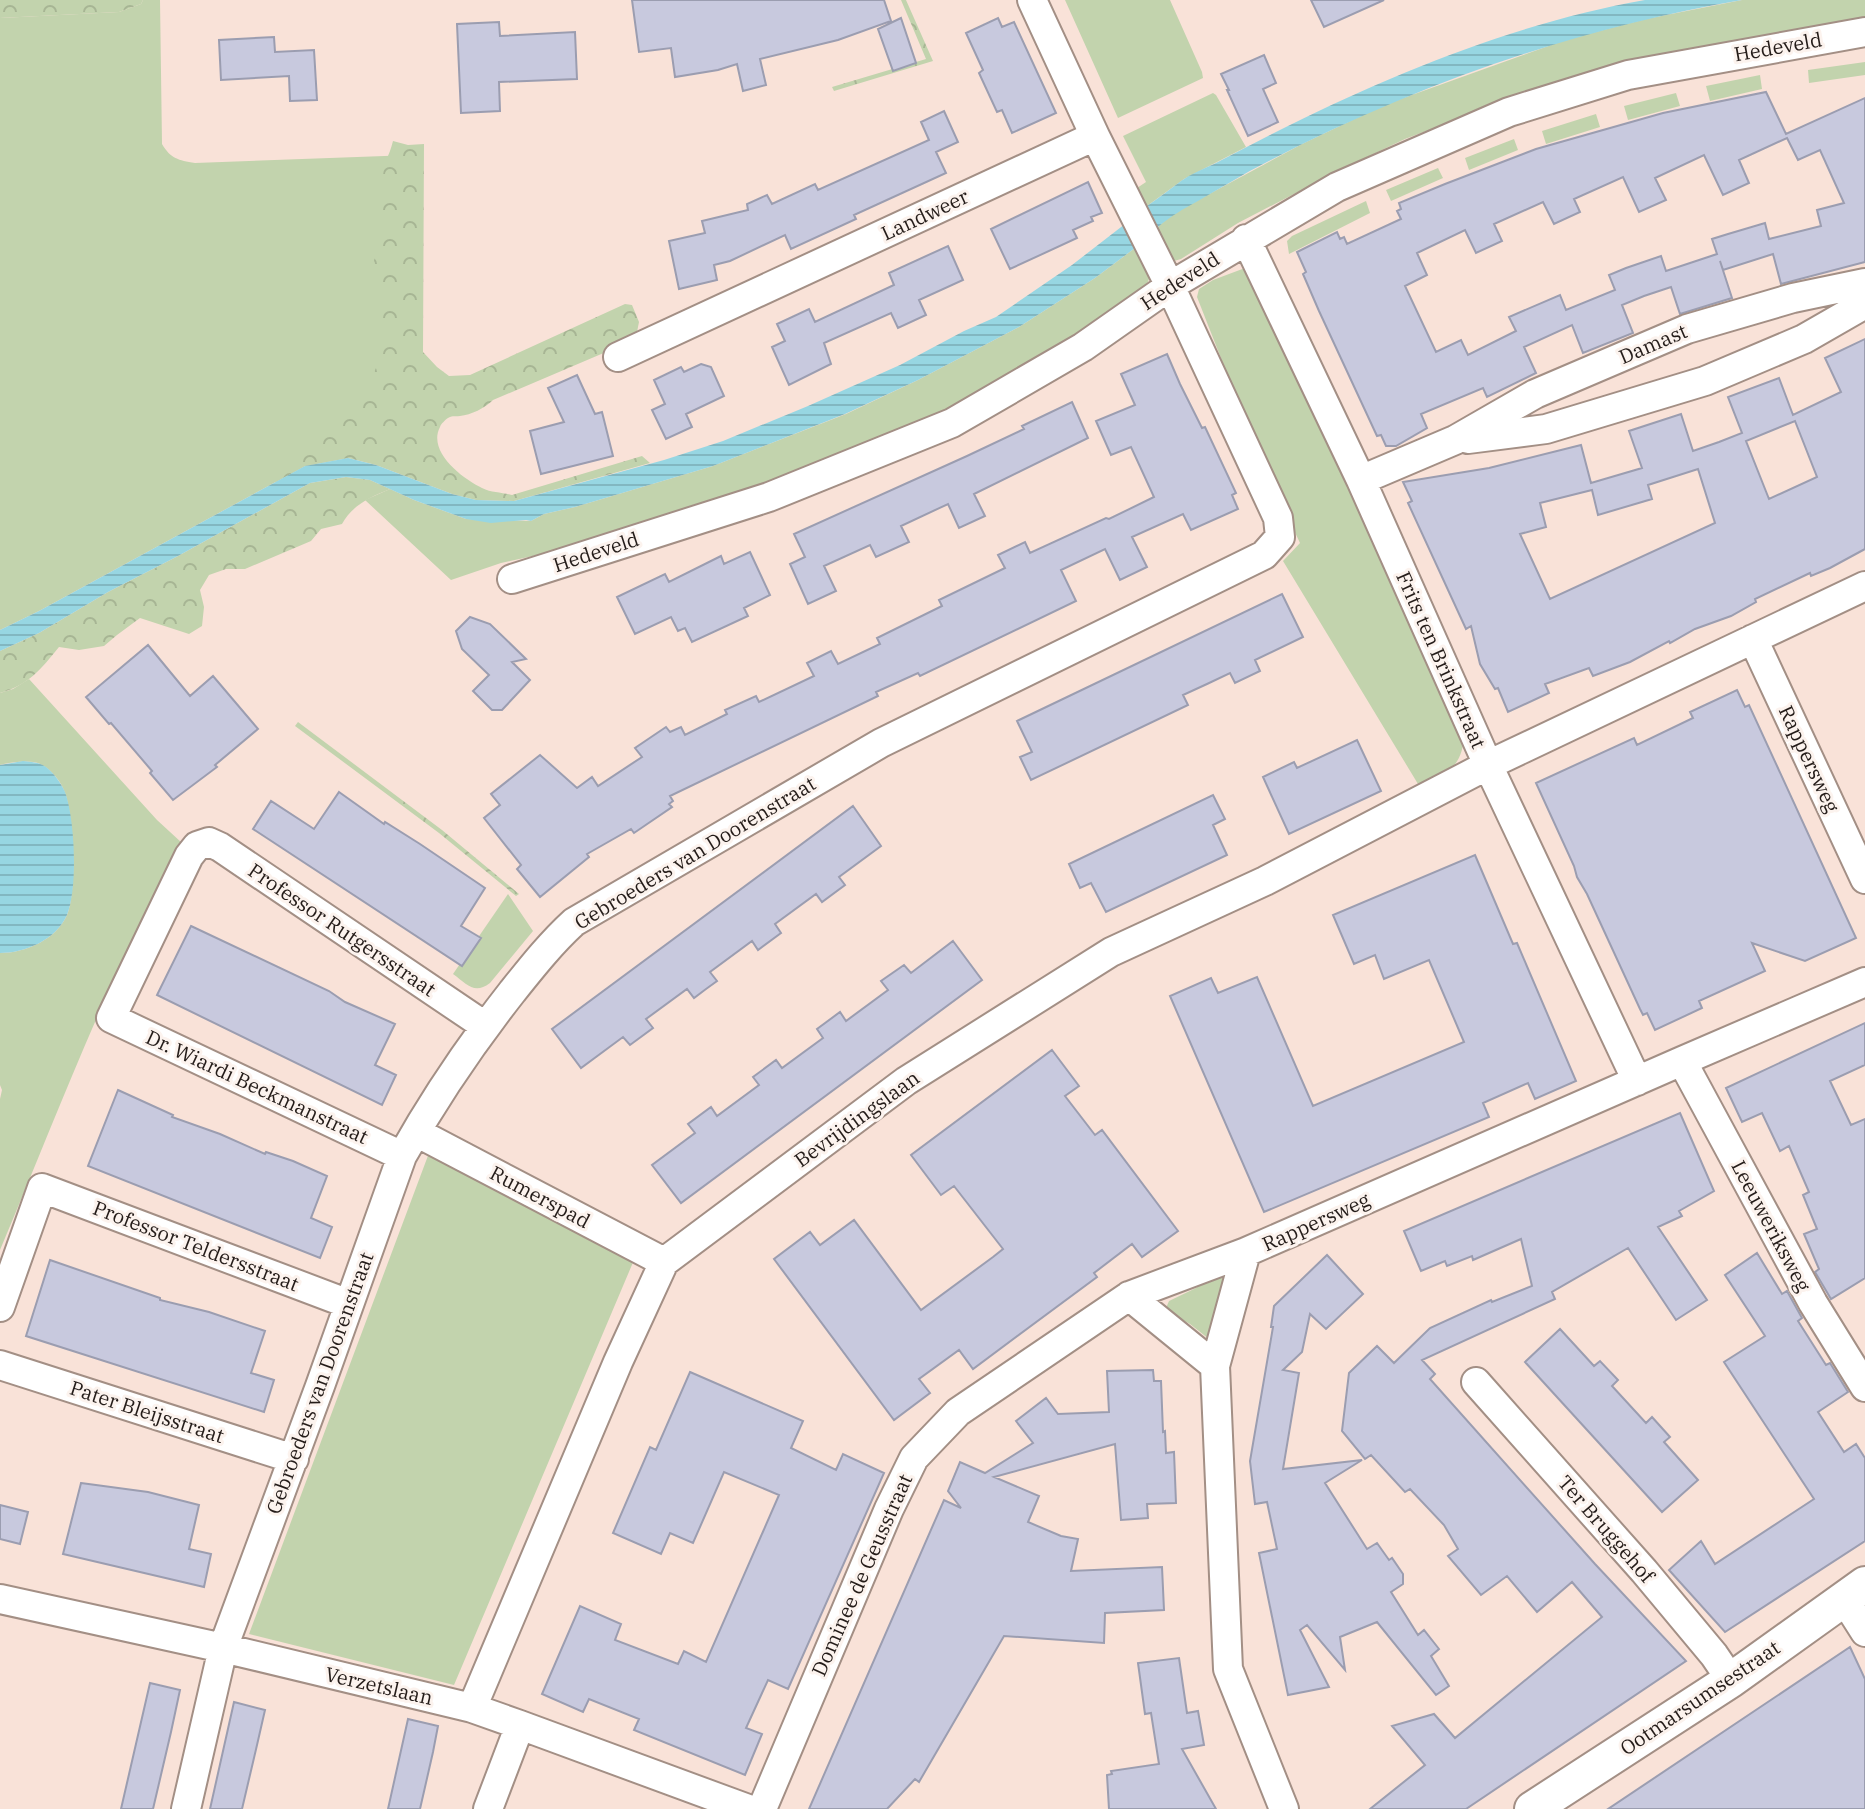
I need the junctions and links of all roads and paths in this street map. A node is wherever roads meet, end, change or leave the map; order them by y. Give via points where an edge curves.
1 (1032, 0) edge
2 (1865, 32) edge
3 (1095, 136) junction
4 (1246, 239) junction
5 (1865, 283) edge
6 (1170, 286) junction
7 (1865, 304) edge
8 (618, 357) dead end
9 (1455, 440) junction
10 (1361, 480) junction
11 (512, 579) dead end
12 (1865, 586) edge
13 (1753, 639) junction
14 (1488, 765) junction
15 (1865, 879) edge
16 (1865, 982) edge
17 (111, 1018) joint
18 (485, 1026) junction
19 (1682, 1061) junction
20 (1637, 1081) junction
21 (409, 1144) junction
22 (1246, 1252) junction
23 (664, 1262) junction
24 (1129, 1296) junction
25 (349, 1304) junction
26 (0, 1307) edge
27 (0, 1365) edge
28 (1215, 1366) junction
29 (1476, 1382) dead end
30 (1865, 1387) edge
31 (294, 1459) junction
32 (1855, 1592) edge
33 (0, 1599) edge
34 (1865, 1632) edge
35 (223, 1648) junction
36 (1731, 1680) junction
37 (472, 1708) junction
38 (520, 1725) junction
39 (186, 1809) edge
40 (488, 1809) edge
41 (748, 1809) edge
42 (762, 1809) edge
43 (1284, 1809) edge
44 (1532, 1809) edge

1 - 3 street
2 - 4 street, Hedeveld via 1628,75 1509,112 1337,187
3 - 6 street
3 - 8 street, Landweer
4 - 6 street, Hedeveld
4 - 10 street, Frits ten Brinkstraat
5 - 9 street, Damast via 1687,329 1535,394
6 - 11 street, Hedeveld via 1083,347 952,423 769,497
6 - 18 street, Gebroeders van Doorenstraat via 1278,518 1280,537 1264,555 881,743 574,922
7 - 9 street, Damast via 1804,339 1705,381 1546,429
9 - 10 street, Damast
10 - 14 street, Frits ten Brinkstraat
12 - 13 street
13 - 14 street
13 - 15 street, Rappersweg
14 - 20 street, Frits ten Brinkstraat
14 - 23 street, Bevrijdingslaan via 1265,881 1111,952 906,1081
16 - 19 street, Rappersweg
17 - 18 street, Professor Rutgersstraat via 189,856 209,842
17 - 21 street, Dr. Wiardi Beckmanstraat
18 - 21 street, Gebroeders van Doorenstraat
19 - 20 street, Rappersweg
19 - 30 street, Leeuweriksweg via 1813,1303
20 - 22 street, Rappersweg
21 - 23 street, Rumerspad
21 - 25 street, Gebroeders van Doorenstraat
22 - 24 street, Dominee de Geusstraat
22 - 28 street, Rappersweg
23 - 37 street, Bevrijdingslaan
24 - 28 street
24 - 42 street, Dominee de Geusstraat via 958,1412 914,1458
25 - 26 street, Professor Teldersstraat via 42,1188
25 - 31 street, Gebroeders van Doorenstraat
27 - 31 street, Pater Bleijsstraat
28 - 43 street, Rappersweg via 1228,1669
29 - 36 street, Ter Bruggehof via 1644,1571
31 - 35 street, Gebroeders van Doorenstraat
32 - 34 street
32 - 36 street, Ootmarsumsestraat
33 - 35 street, Verzetslaan
35 - 37 street, Verzetslaan
35 - 39 street, Gebroeders van Doorenstraat
36 - 44 street, Ootmarsumsestraat
37 - 38 street, Verzetslaan
38 - 40 street
38 - 41 street, Verzetslaan

